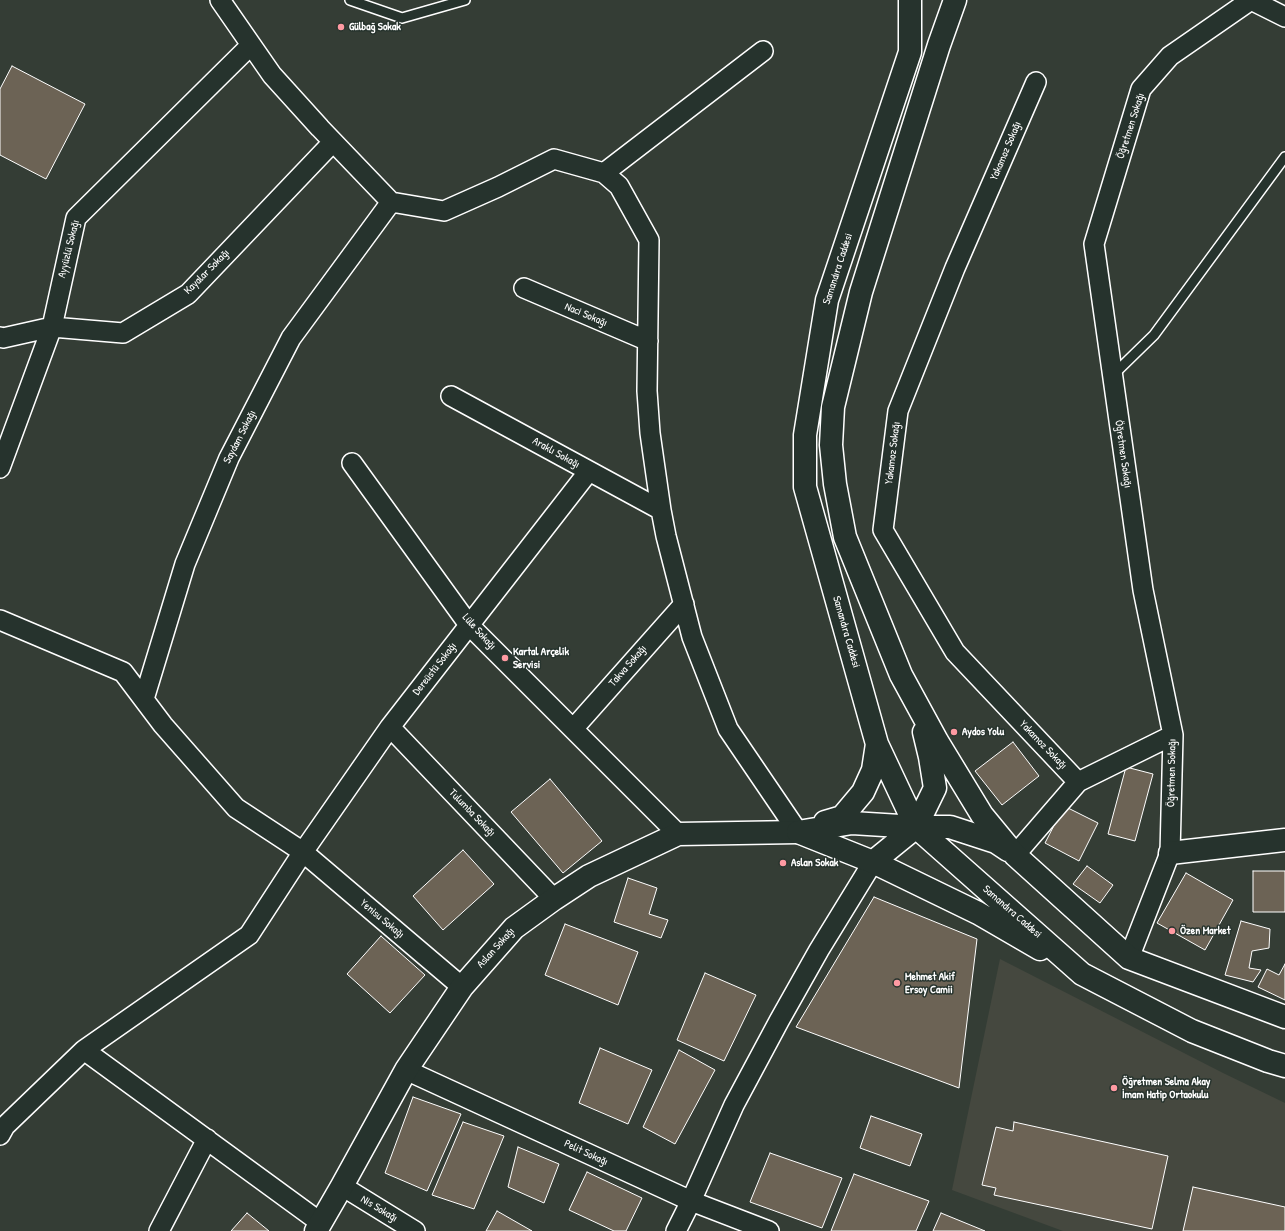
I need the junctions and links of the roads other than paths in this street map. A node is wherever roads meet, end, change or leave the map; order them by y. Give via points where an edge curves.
1 (220, 0) edge
2 (350, 0) edge
3 (465, 0) edge
4 (910, 0) edge
5 (955, 0) edge
6 (1251, 0) edge
7 (1285, 17) edge
8 (251, 45) junction
9 (763, 51) dead end
10 (1036, 82) dead end
11 (333, 142) junction
12 (1285, 157) edge
13 (604, 173) junction
14 (391, 202) junction
15 (524, 288) dead end
16 (52, 327) junction
17 (0, 337) edge
18 (648, 341) junction
19 (1112, 376) junction
20 (451, 396) dead end
21 (352, 463) dead end
22 (0, 468) edge
23 (589, 470) junction
24 (660, 510) junction
25 (684, 604) junction
26 (0, 620) edge
27 (469, 625) junction
28 (144, 699) junction
29 (919, 708) junction
30 (390, 727) junction
31 (573, 729) junction
32 (1173, 735) junction
33 (877, 744) junction
34 (1078, 782) junction
35 (916, 827) junction
36 (798, 832) junction
37 (678, 834) junction
38 (1285, 840) edge
39 (303, 852) junction
40 (1170, 853) junction
41 (1015, 855) junction
42 (873, 862) junction
43 (554, 899) junction
44 (1129, 958) junction
45 (1082, 974) junction
46 (462, 987) junction
47 (1285, 1017) edge
48 (84, 1050) junction
49 (1285, 1066) edge
50 (406, 1070) junction
51 (0, 1135) edge
52 (207, 1139) junction
53 (342, 1186) junction
54 (691, 1201) junction
55 (319, 1227) edge
56 (159, 1231) edge
57 (415, 1231) edge
58 (676, 1231) edge
59 (769, 1231) edge

1 - 8 street
2 - 3 lane via 402,18
4 - 33 main road, Samandıra Caddesi via 910,52 827,300 805,435 805,487
5 - 29 main road via 861,292 833,407 831,445 845,537 901,675
6 - 7 street, Öğretmen Sokağı
6 - 19 street, Öğretmen Sokağı via 1170,56 1141,89 1094,244
8 - 11 street via 272,74
8 - 16 street, Ayyüzlü Sokağı via 76,218
9 - 13 street
10 - 34 street, Yakamoz Sokağı via 898,411 882,530 955,652
11 - 14 street
11 - 16 street, Kayalar Sokağı via 188,294 123,333
12 - 19 lane via 1154,335
13 - 14 street via 554,159 444,211
13 - 18 street via 619,186 649,240
14 - 28 street, Saydam Sokağı via 291,338 229,458 185,564
15 - 18 street, Naci Sokağı
16 - 17 street, Kayalar Sokağı
16 - 22 street, Ayyüzlü Sokağı
18 - 24 street via 647,391
19 - 32 street, Öğretmen Sokağı via 1143,590
20 - 23 street, Araklı Sokağı
21 - 27 street, Lüle Sokağı
23 - 24 street, Araklı Sokağı
23 - 27 street, Dereüstü Sokağı
24 - 25 street
25 - 31 street, Takva Sokağı
25 - 36 street via 692,637 728,729
26 - 28 street, Yenisu Sokağı via 124,672
27 - 30 street, Dereüstü Sokağı
27 - 31 street, Lüle Sokağı
28 - 39 street, Yenisu Sokağı via 163,725 236,808
29 - 35 main road via 935,788
29 - 41 main road via 982,815
30 - 39 street, Dereüstü Sokağı
30 - 43 street, Tulumba Sokağı
31 - 37 street, Lüle Sokağı
32 - 34 street
32 - 40 street, Öğretmen Sokağı
33 - 35 main road, Samandıra Caddesi
33 - 36 main road via 873,770 863,792 842,817
34 - 41 street
35 - 36 main road via 852,823
35 - 41 main road via 950,828 996,842
35 - 42 main road
35 - 45 main road, Samandıra Caddesi
36 - 37 main road, Aslan Sokağı
36 - 42 main road
37 - 43 main road, Aslan Sokağı via 589,876
38 - 40 main road
39 - 46 street, Yenisu Sokağı
39 - 48 street, Dereüstü Sokağı via 249,935
40 - 44 street, Öğretmen Sokağı
41 - 44 main road
42 - 45 main road via 978,913
42 - 54 street via 771,1035 734,1105
43 - 46 main road, Aslan Sokağı via 514,928
44 - 47 main road
45 - 49 main road, Samandıra Caddesi via 1192,1031
46 - 50 main road, Aslan Sokağı
48 - 51 street, Dereüstü Sokağı via 5,1126
48 - 52 street
50 - 53 main road, Aslan Sokağı
50 - 54 street, Pelit Sokağı
52 - 55 street
52 - 56 street
53 - 55 main road, Aslan Sokağı
53 - 57 street, Nis Sokağı
54 - 58 street
54 - 59 street, Pelit Sokağı

